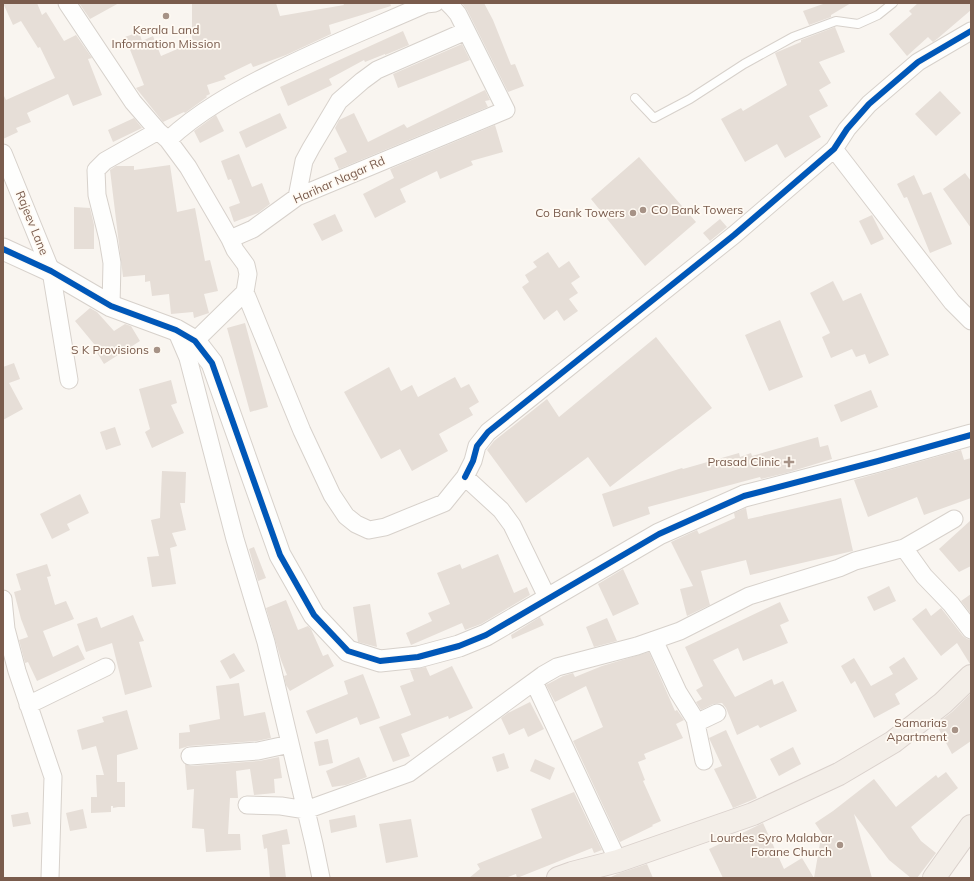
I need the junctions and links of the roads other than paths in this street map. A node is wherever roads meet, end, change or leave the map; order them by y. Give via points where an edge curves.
1 (67, 3) edge
2 (435, 3) edge
3 (448, 3) edge
4 (893, 3) edge
5 (466, 31) junction
6 (971, 31) edge
7 (635, 98) dead end
8 (163, 135) junction
9 (834, 149) junction
10 (3, 153) edge
11 (297, 197) junction
12 (230, 239) junction
13 (3, 249) edge
14 (51, 271) junction
15 (245, 292) junction
16 (111, 306) junction
17 (971, 322) edge
18 (176, 330) junction
19 (195, 341) junction
20 (69, 380) dead end
21 (971, 435) edge
22 (465, 477) junction
23 (954, 518) dead end
24 (904, 548) junction
25 (3, 599) edge
26 (548, 599) junction
27 (971, 630) edge
28 (654, 640) junction
29 (106, 667) dead end
30 (971, 676) edge
31 (534, 682) junction
32 (28, 705) junction
33 (717, 713) dead end
34 (696, 723) junction
35 (290, 744) junction
36 (190, 756) dead end
37 (704, 761) dead end
38 (247, 805) dead end
39 (306, 810) junction
40 (971, 826) edge
41 (618, 861) junction
42 (50, 878) edge
43 (321, 878) edge
44 (558, 878) edge
45 (934, 878) edge

1 - 8 street via 133,102
2 - 8 street via 426,4 305,56 241,88 184,125
3 - 5 street via 458,14
4 - 7 lane via 878,15 858,24 836,21 793,37 654,118
5 - 11 street via 377,70 339,101 304,161
5 - 11 street, Harihar Nagar Rd via 506,110
6 - 9 street via 918,62 869,104 847,129
8 - 12 street via 188,167
8 - 16 street via 105,161 96,170 97,195 112,263
9 - 17 street via 952,302
9 - 22 street via 734,235 488,432 477,446
10 - 14 street, Rajeev Lane
11 - 12 street, Harihar Nagar Rd via 253,229
12 - 15 street via 246,265 248,274
13 - 14 street
14 - 16 street
14 - 20 street, Rajeev Lane
15 - 19 street
15 - 22 street via 302,431 332,495 346,516 370,530 385,527 444,503
16 - 18 street
18 - 19 street
18 - 35 street via 188,358 198,394 235,539 266,642
19 - 26 street via 212,363 280,555 314,615 348,651 380,661 418,657 459,646 486,635
21 - 26 street via 744,496 659,534
22 - 26 street via 501,510 512,525
23 - 24 street
24 - 27 street via 924,576
24 - 28 street via 749,596 680,631
25 - 32 street via 6,629
28 - 31 street via 557,667
28 - 34 street via 678,692
29 - 32 street
30 - 41 main road via 943,703 893,742 839,774 753,814
31 - 39 street via 409,773
31 - 41 street
32 - 42 street via 53,777
33 - 34 street
34 - 37 street
35 - 36 street via 258,751
35 - 39 street
38 - 39 street
39 - 43 street
40 - 45 main road
41 - 44 main road

